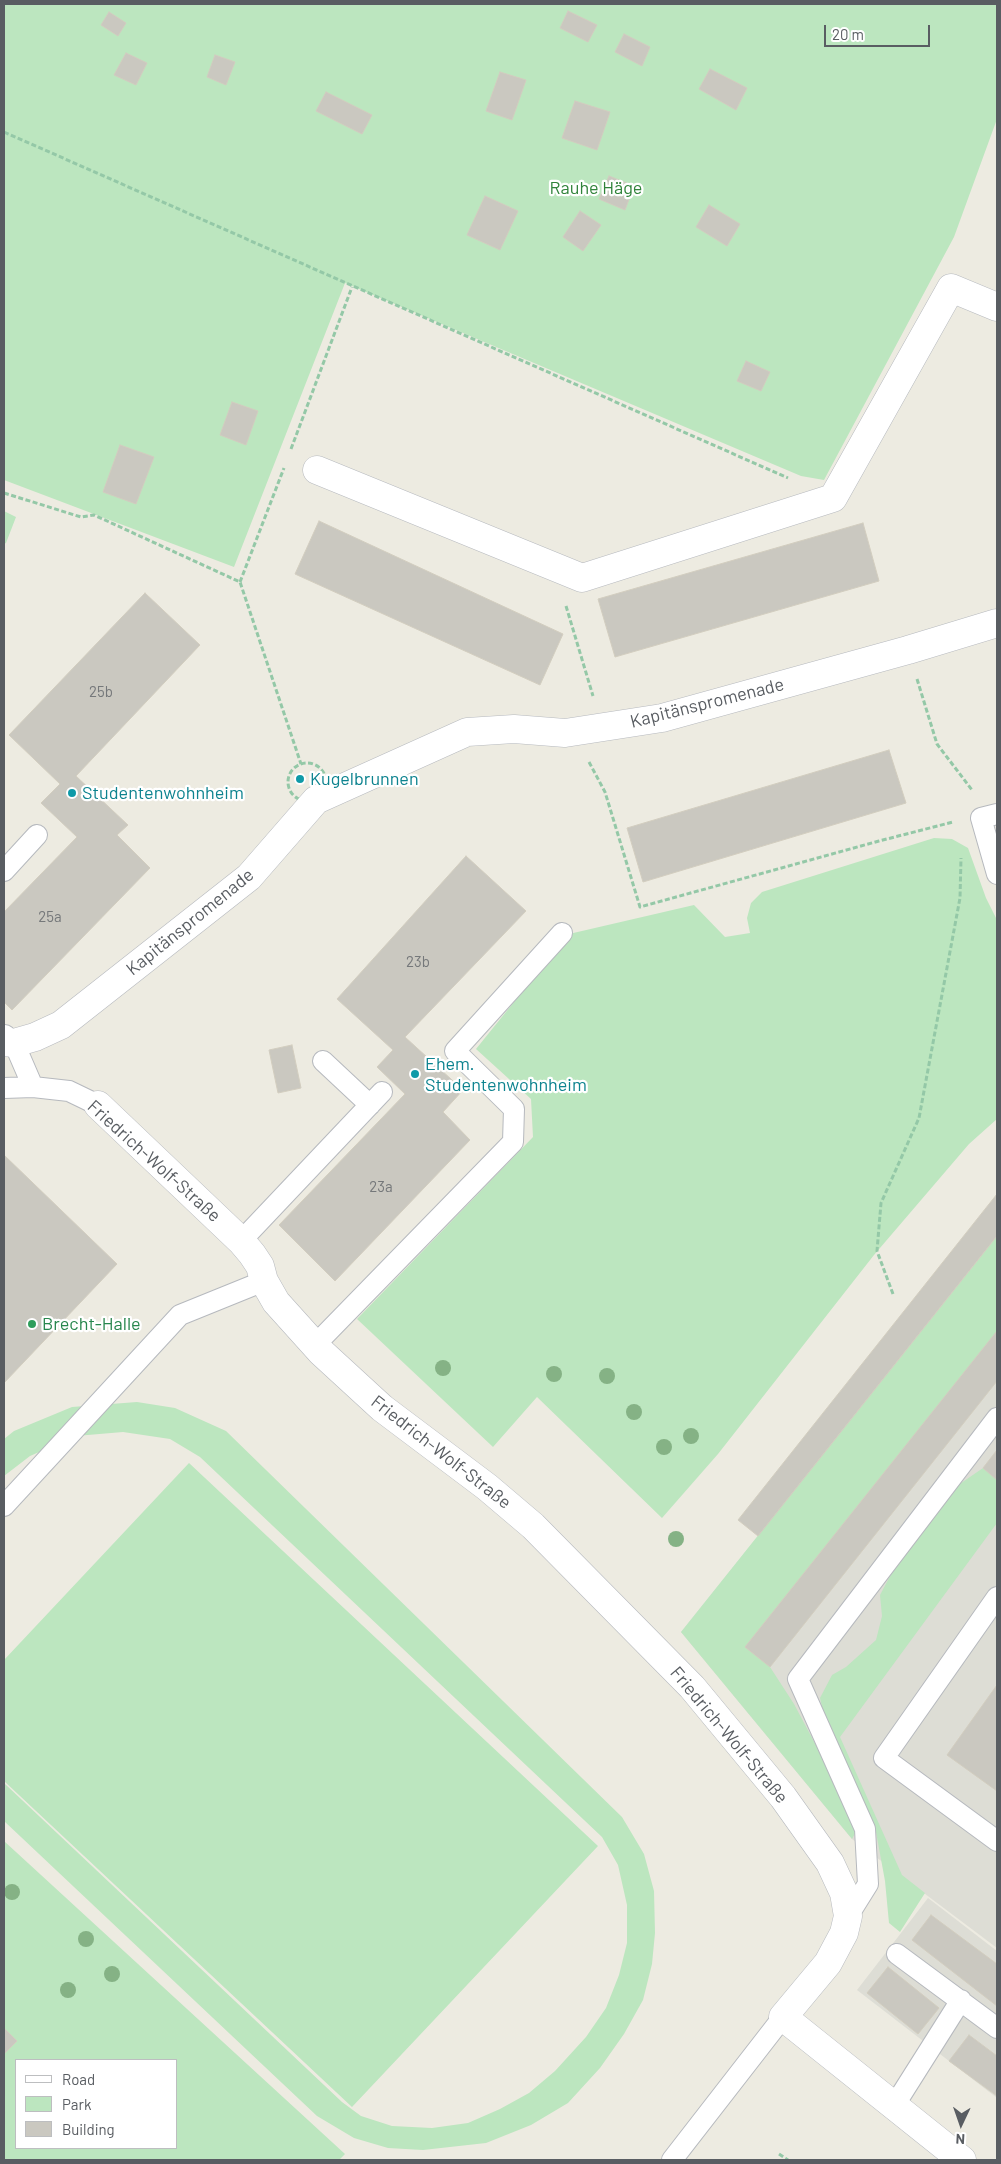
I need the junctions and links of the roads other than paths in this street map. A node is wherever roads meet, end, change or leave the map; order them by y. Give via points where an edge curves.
1 (997, 307) edge
2 (318, 470) road end
3 (997, 623) edge
4 (989, 816) edge
5 (38, 835) dead end
6 (4, 871) edge
7 (997, 874) edge
8 (562, 933) dead end
9 (7, 1040) edge
10 (323, 1061) dead end
11 (33, 1087) junction
12 (4, 1088) edge
13 (98, 1105) joint
14 (241, 1241) junction
15 (264, 1281) junction
16 (315, 1345) junction
17 (997, 1418) edge
18 (4, 1506) edge
19 (997, 1598) edge
20 (997, 1841) edge
21 (848, 1916) junction
22 (897, 1954) dead end
23 (961, 2000) junction
24 (783, 2016) junction
25 (997, 2028) edge
26 (894, 2106) junction
27 (672, 2160) edge
28 (962, 2160) edge

1 - 2 street via 952,288 833,498 582,578
3 - 9 street, Kapitänspromenade via 662,718 564,733 514,729 467,732 316,800 249,876 60,1026 35,1037
4 - 7 lane
5 - 6 lane
8 - 16 lane via 455,1051 514,1109 513,1142
9 - 11 lane
10 - 14 lane via 376,1098
11 - 12 lane, Friedrich-Wolf-Straße
11 - 13 lane, Friedrich-Wolf-Straße via 69,1091
13 - 14 street, Friedrich-Wolf-Straße
14 - 15 street, Friedrich-Wolf-Straße via 252,1254
15 - 16 street, Friedrich-Wolf-Straße via 276,1302
15 - 18 lane via 180,1315
16 - 21 street, Friedrich-Wolf-Straße via 382,1408 533,1526 692,1687 782,1797 830,1863 844,1893
17 - 21 lane via 798,1679 866,1829 868,1884
19 - 20 lane via 884,1758
21 - 24 street, Friedrich-Wolf-Straße via 844,1933 828,1963
22 - 23 lane
23 - 25 lane
23 - 26 lane
24 - 26 street
24 - 27 lane
26 - 28 street

